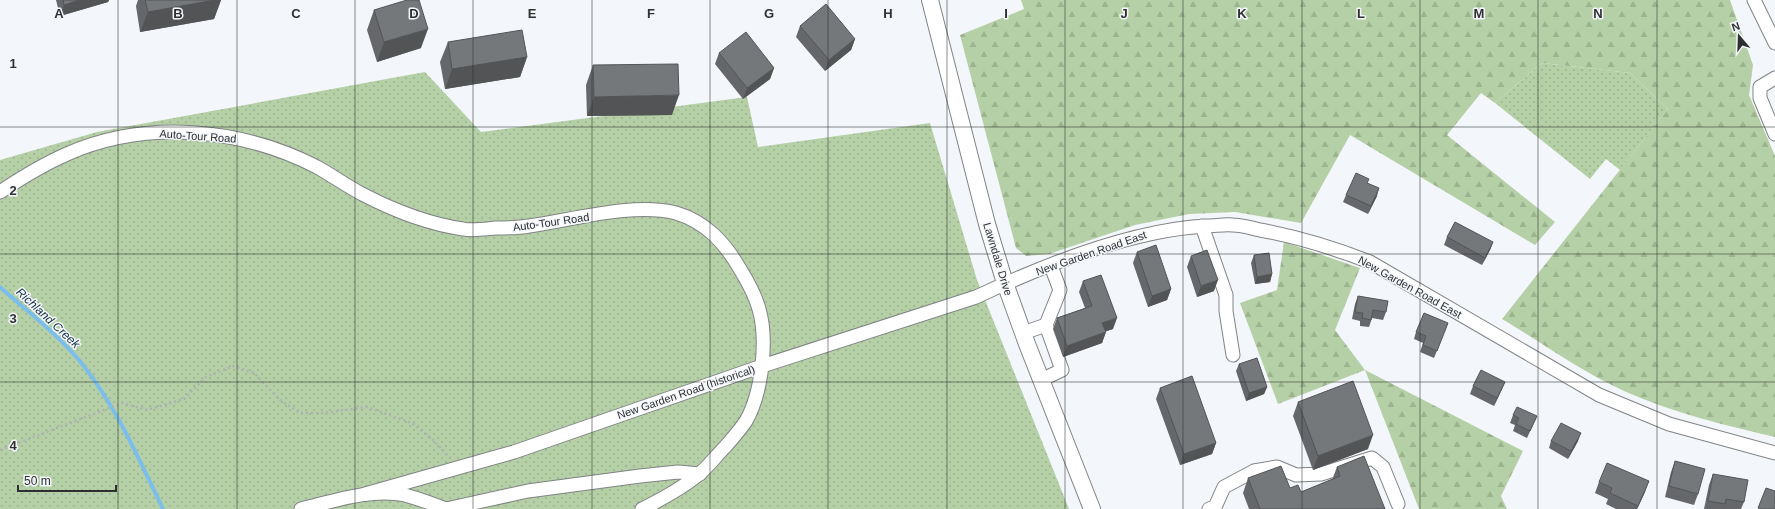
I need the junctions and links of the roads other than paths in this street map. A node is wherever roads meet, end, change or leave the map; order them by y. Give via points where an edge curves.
1 (930, 0) edge
2 (1754, 0) edge
3 (1775, 43) edge
4 (1775, 78) edge
5 (1775, 134) edge
6 (0, 192) edge
7 (1202, 226) junction
8 (1051, 266) junction
9 (1005, 284) junction
10 (1046, 325) junction
11 (1023, 333) junction
12 (1233, 355) dead end
13 (762, 366) junction
14 (1041, 380) junction
15 (1775, 453) edge
16 (700, 474) junction
17 (365, 494) junction
18 (1398, 504) dead end
19 (1214, 508) edge
20 (301, 509) edge
21 (446, 509) edge
22 (642, 509) edge
23 (1092, 509) edge

1 - 9 main road, Lawndale Drive via 987,224
2 - 3 street
4 - 5 street via 1760,87 1760,98
6 - 13 street, Auto-Tour Road via 67,154 129,135 166,132 231,137 268,146 317,167 364,195 395,209 466,230 525,227 616,212 673,212 710,229 726,247 752,289 760,310 763,330
7 - 8 street, New Garden Road East via 1180,227 1141,235
7 - 12 street via 1226,295
7 - 15 street, New Garden Road East via 1233,225 1294,236 1370,262 1598,395 1668,424
8 - 9 street, New Garden Road East
8 - 10 street via 1060,290
9 - 11 main road, Lawndale Drive
9 - 13 street, New Garden Road (historical) via 976,297
10 - 11 street
10 - 14 street via 1062,370
11 - 14 main road, Lawndale Drive
13 - 16 street, Auto-Tour Road via 756,394 746,420
13 - 17 street, New Garden Road (historical) via 514,452
14 - 23 main road, Lawndale Drive
16 - 21 street via 678,472 528,491
16 - 22 street, Auto-Tour Road via 671,494
17 - 20 street
17 - 21 street via 404,495
18 - 19 street via 1383,467 1372,458 1321,474 1296,475 1278,467 1254,471 1224,487

